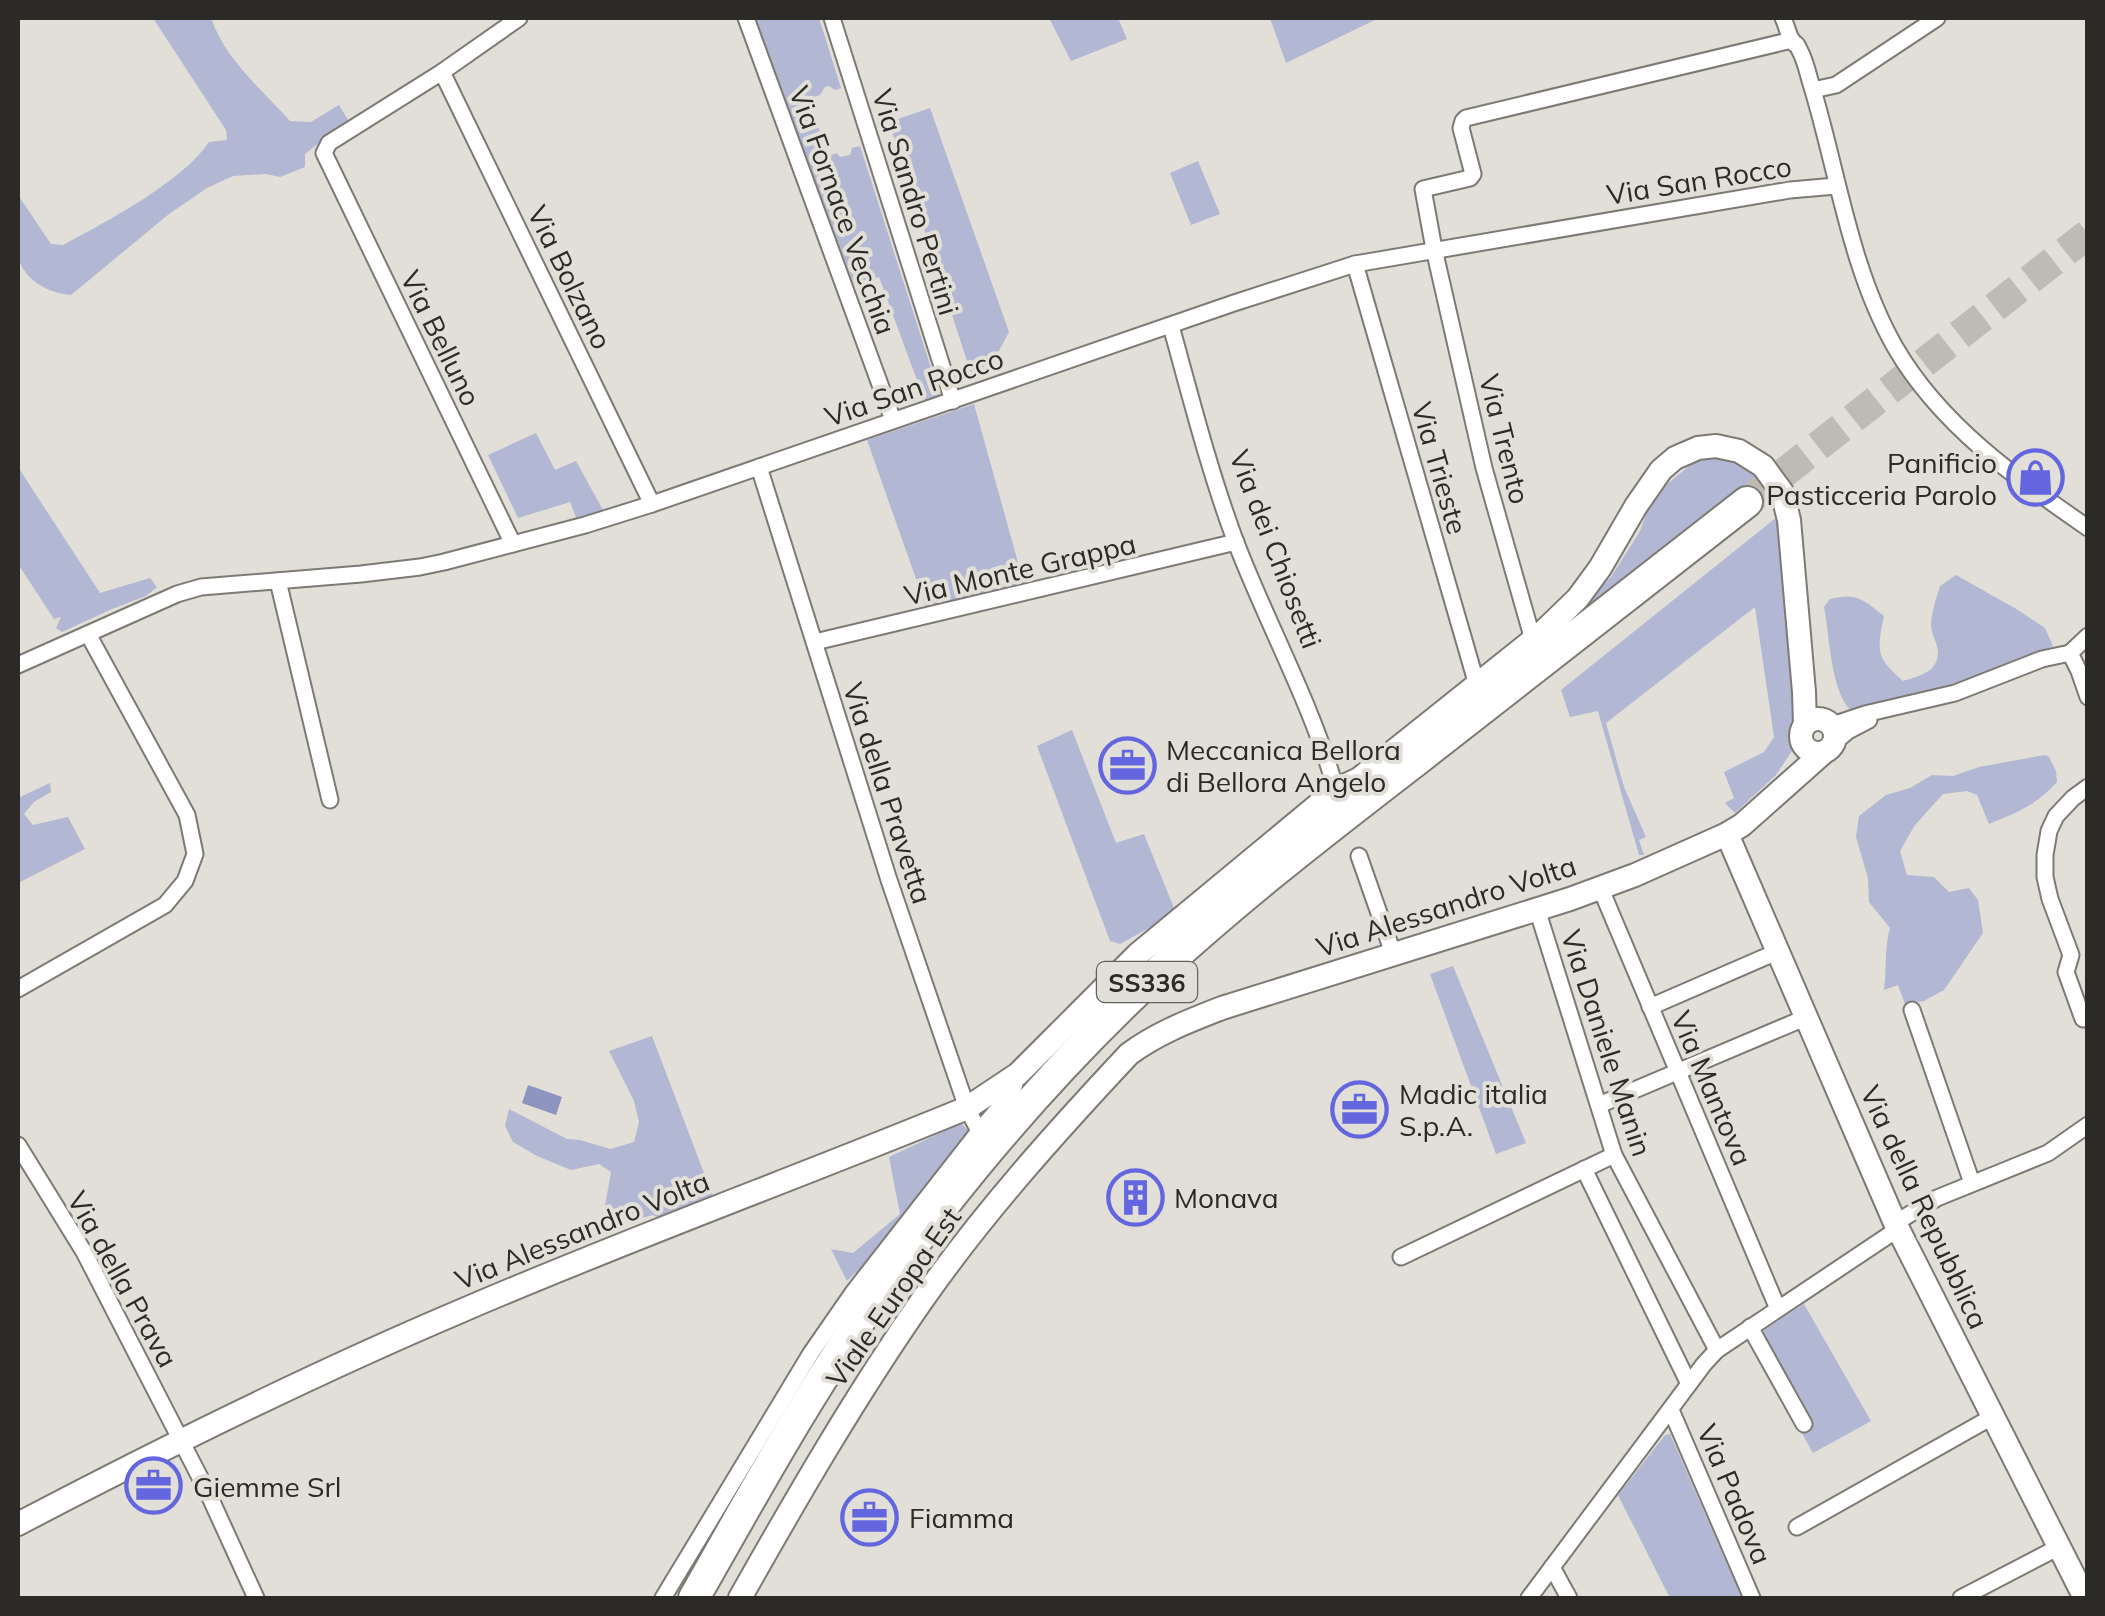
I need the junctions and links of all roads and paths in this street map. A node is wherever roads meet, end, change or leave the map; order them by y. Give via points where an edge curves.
1 (519, 18) edge
2 (746, 18) edge
3 (832, 18) edge
4 (1783, 18) edge
5 (1937, 18) edge
6 (1792, 40) junction
7 (442, 72) junction
8 (1813, 90) junction
9 (1836, 186) junction
10 (1434, 249) junction
11 (1355, 264) junction
12 (1172, 326) junction
13 (952, 400) junction
14 (892, 420) junction
15 (758, 467) junction
16 (652, 504) junction
17 (2088, 528) edge
18 (1236, 542) junction
19 (513, 544) junction
20 (278, 581) junction
21 (88, 634) junction
22 (2088, 636) edge
23 (1533, 640) junction
24 (815, 642) junction
25 (2070, 653) junction
26 (18, 664) edge
27 (1477, 685) junction
28 (2088, 696) edge
29 (1820, 735) junction
30 (2088, 787) edge
31 (1336, 790) junction
32 (330, 800) dead end
33 (1728, 834) junction
34 (1359, 856) dead end
35 (1600, 887) junction
36 (1537, 909) junction
37 (1779, 952) junction
38 (1392, 954) junction
39 (18, 990) edge
40 (1650, 1006) junction
41 (1912, 1010) dead end
42 (1807, 1017) junction
43 (2082, 1018) dead end
44 (1129, 1054) joint
45 (1678, 1073) junction
46 (1018, 1074) junction
47 (1599, 1105) junction
48 (967, 1108) junction
49 (2088, 1125) edge
50 (979, 1130) junction
51 (18, 1145) edge
52 (1614, 1155) junction
53 (1584, 1170) junction
54 (1972, 1183) junction
55 (1896, 1226) junction
56 (1401, 1257) dead end
57 (1778, 1309) junction
58 (1750, 1327) junction
59 (1717, 1350) junction
60 (1689, 1384) junction
61 (1671, 1410) junction
62 (1992, 1417) junction
63 (1804, 1424) dead end
64 (182, 1439) junction
65 (18, 1524) edge
66 (1796, 1527) dead end
67 (2059, 1547) junction
68 (1552, 1568) junction
69 (256, 1598) edge
70 (664, 1598) edge
71 (694, 1598) edge
72 (714, 1598) edge
73 (740, 1598) edge
74 (1529, 1598) edge
75 (1569, 1598) edge
76 (1752, 1598) edge
77 (1961, 1598) edge
78 (2085, 1598) edge

1 - 7 street
2 - 14 street, Via Fornace Vecchia
3 - 13 street, Via Sandro Pertini
4 - 6 street
5 - 8 street via 1836,85
6 - 8 street
6 - 10 street, Via Trento via 1466,118 1461,128 1473,174 1423,188
7 - 16 street, Via Bolzano
7 - 19 street, Via Belluno via 329,143 324,153
8 - 9 street
9 - 10 street, Via San Rocco
9 - 17 street via 1870,292 1916,377 2005,469
10 - 11 street, Via San Rocco
10 - 23 street, Via Trento via 1484,468
11 - 12 street, Via San Rocco
11 - 27 street, Via Trieste
12 - 13 street, Via San Rocco
12 - 18 street, Via dei Chiosetti
13 - 14 street, Via San Rocco
14 - 15 street, Via San Rocco
15 - 16 street, Via San Rocco
15 - 24 street, Via della Pravetta
16 - 19 street, Via San Rocco
18 - 24 street, Via Monte Grappa
18 - 31 street, Via dei Chiosetti
19 - 20 street, Via San Rocco via 420,568
20 - 21 street, Via San Rocco via 202,587
20 - 32 street
21 - 26 street, Via San Rocco
21 - 39 street via 187,815 195,854 185,881 165,905
22 - 25 street, Via Alessandro Volta
23 - 27 street
23 - 29 street via 1578,598 1661,470 1698,448 1738,450 1763,466 1784,501 1804,692
24 - 48 street, Via della Pravetta
25 - 28 street
25 - 29 street, Via Alessandro Volta
27 - 31 street
29 - 33 street, Via Alessandro Volta via 1773,798
30 - 43 street via 2056,816 2045,855 2050,899 2072,955 2066,972
31 - 46 street, Via Alessandro Volta via 1138,954
33 - 35 street, Via Alessandro Volta
33 - 37 street, Via della Repubblica
34 - 38 street
35 - 36 street, Via Alessandro Volta
35 - 40 street, Via Mantova
36 - 38 street, Via Alessandro Volta
36 - 47 street, Via Daniele Manin
37 - 40 street
37 - 42 street, Via della Repubblica
38 - 44 street, Via Alessandro Volta via 1211,1012
40 - 45 street, Via Mantova
41 - 54 street
42 - 45 street
42 - 55 street, Via della Repubblica
44 - 73 street, Viale Europa Est via 1011,1186 924,1297
45 - 47 street
45 - 57 street, Via Mantova
46 - 48 street, Via Alessandro Volta
46 - 50 street, Viale Europa Est via 1012,1092
47 - 52 street, Via Daniele Manin
48 - 50 street, Via della Pravetta
48 - 64 street, Via Alessandro Volta via 464,1309
49 - 54 street via 2048,1153
50 - 70 street, Viale Europa Est via 811,1353
51 - 64 street, Via della Prava via 84,1252
52 - 53 street
52 - 59 street, Via Daniele Manin
53 - 56 street
53 - 60 street
54 - 55 street
55 - 57 street
55 - 62 street, Via della Repubblica
57 - 58 street
58 - 59 street
58 - 63 street
59 - 60 street
60 - 61 street
61 - 68 street
61 - 76 street, Via Padova
62 - 66 street
62 - 67 street, Via della Repubblica
64 - 65 street, Via Alessandro Volta
64 - 69 street, Via della Prava
67 - 77 street
67 - 78 street, Via della Repubblica
68 - 74 street
68 - 75 street
71 - 72 highway, SS336 via 844,1343 992,1147 1079,1050 1264,879 1752,509 1288,883 1115,1040 931,1253 815,1424

